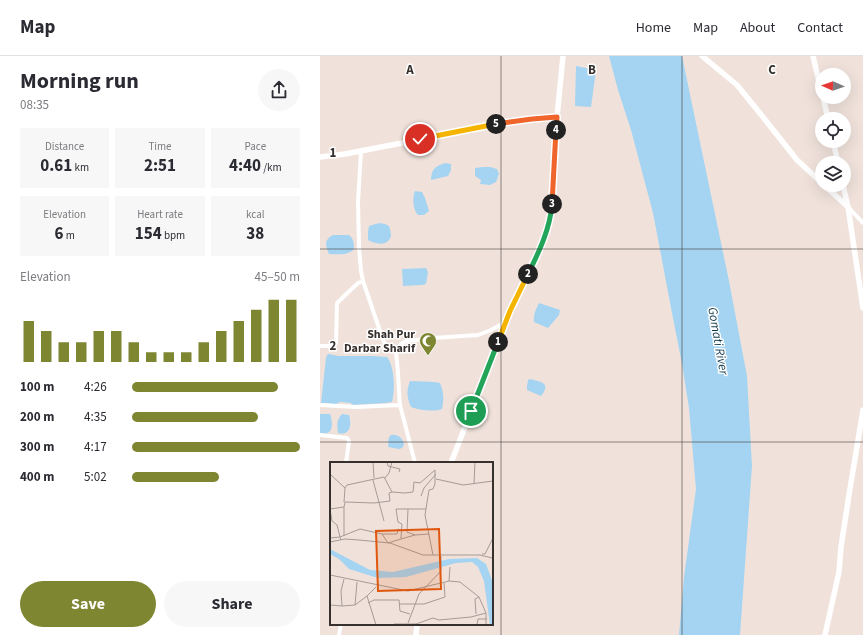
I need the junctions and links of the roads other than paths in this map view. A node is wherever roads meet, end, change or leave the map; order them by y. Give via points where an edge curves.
1 (563, 56) edge
2 (702, 56) edge
3 (813, 56) edge
4 (816, 68) edge
5 (557, 117) junction
6 (361, 151) junction
7 (320, 157) edge
8 (815, 177) edge
9 (832, 192) edge
10 (845, 192) edge
11 (848, 207) junction
12 (863, 223) edge
13 (363, 280) junction
14 (863, 308) edge
15 (506, 321) junction
16 (401, 344) dead end
17 (320, 346) edge
18 (320, 405) edge
19 (400, 405) junction
20 (863, 410) edge
21 (320, 435) edge
22 (346, 462) edge
23 (415, 462) edge
24 (451, 462) edge
25 (341, 625) edge
26 (417, 625) edge
27 (339, 635) edge
28 (416, 635) edge
29 (825, 635) edge

1 - 5 street
2 - 8 street via 737,85 797,160
3 - 4 street
5 - 6 street via 500,124
5 - 15 street via 551,214 542,245
6 - 7 street
6 - 13 street via 358,202
9 - 11 street
10 - 11 street
11 - 12 street
11 - 14 street
13 - 17 street via 337,303 335,345
13 - 19 street via 386,347 395,348
15 - 16 street via 478,335 406,341
15 - 24 street
18 - 19 street via 356,408
19 - 23 street
20 - 29 street via 839,572
21 - 22 street via 347,438 349,441
25 - 27 street
26 - 28 street

